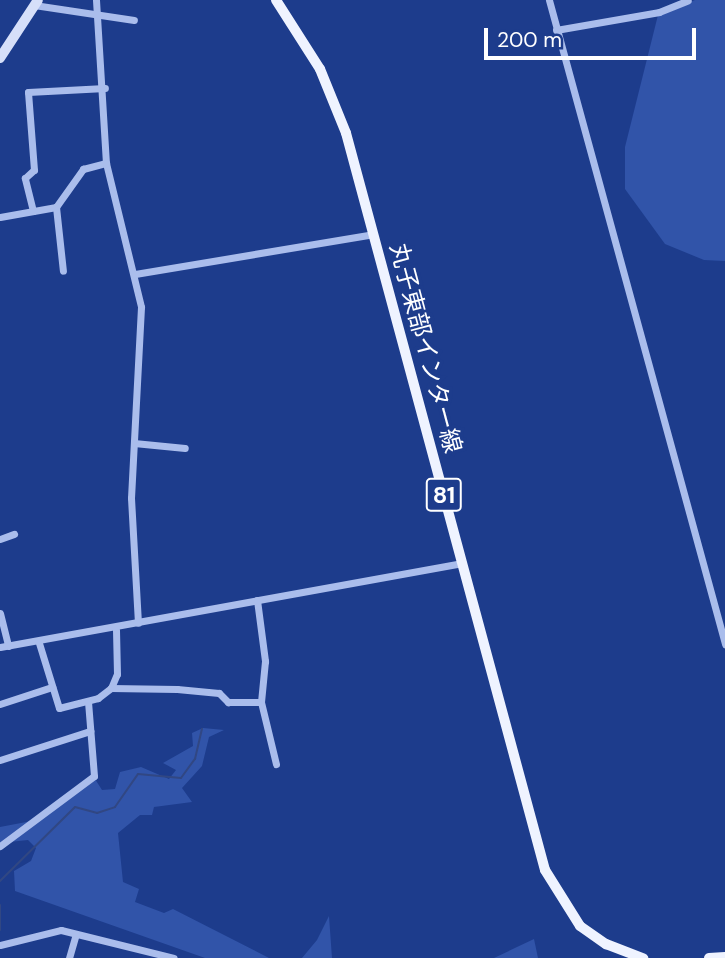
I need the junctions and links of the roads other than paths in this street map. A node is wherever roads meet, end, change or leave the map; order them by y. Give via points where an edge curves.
1 (96, 0) edge
2 (276, 0) edge
3 (549, 0) edge
4 (688, 0) edge
5 (36, 3) edge
6 (94, 13) junction
7 (134, 20) dead end
8 (556, 30) junction
9 (0, 58) edge
10 (105, 88) junction
11 (106, 163) junction
12 (56, 207) junction
13 (33, 211) junction
14 (0, 217) edge
15 (373, 234) junction
16 (63, 271) dead end
17 (135, 274) junction
18 (134, 443) junction
19 (185, 448) dead end
20 (14, 534) dead end
21 (0, 539) edge
22 (462, 564) junction
23 (257, 600) junction
24 (0, 613) edge
25 (138, 623) junction
26 (116, 630) junction
27 (38, 643) junction
28 (725, 644) edge
29 (4, 646) edge
30 (52, 687) junction
31 (111, 688) junction
32 (88, 702) junction
33 (261, 702) junction
34 (0, 704) edge
35 (90, 730) junction
36 (0, 760) edge
37 (276, 764) dead end
38 (0, 846) edge
39 (75, 934) junction
40 (0, 945) edge
41 (134, 954) edge
42 (725, 957) edge
43 (69, 958) edge
44 (174, 958) edge
45 (643, 958) edge
46 (709, 958) edge

1 - 6 street
2 - 15 main road, 丸子東部インター線 / 81 via 335,100
3 - 8 street
4 - 8 street via 659,12
5 - 6 street
5 - 9 main road
6 - 7 street
6 - 10 street
8 - 28 street
10 - 11 street
10 - 13 street via 28,92 34,170 24,178
11 - 12 street via 83,169
11 - 17 street
12 - 13 street
12 - 16 street
13 - 14 street
15 - 17 street
15 - 22 main road, 丸子東部インター線 / 81
17 - 18 street via 142,325
18 - 19 street
18 - 25 street via 130,546
20 - 21 street
22 - 23 street
22 - 45 main road, 丸子東部インター線 / 81 via 554,894 598,940
23 - 25 street
23 - 33 street via 265,661
24 - 29 street
25 - 26 street
26 - 27 street
26 - 31 street via 117,674
27 - 29 street
27 - 30 street
30 - 32 street via 58,708
30 - 34 street
31 - 32 street
31 - 33 street via 177,689 219,693 228,702
32 - 35 street
33 - 37 street
35 - 36 street
35 - 38 street via 94,776
39 - 40 street via 49,931
39 - 41 street
39 - 43 street
41 - 44 street
42 - 46 main road

